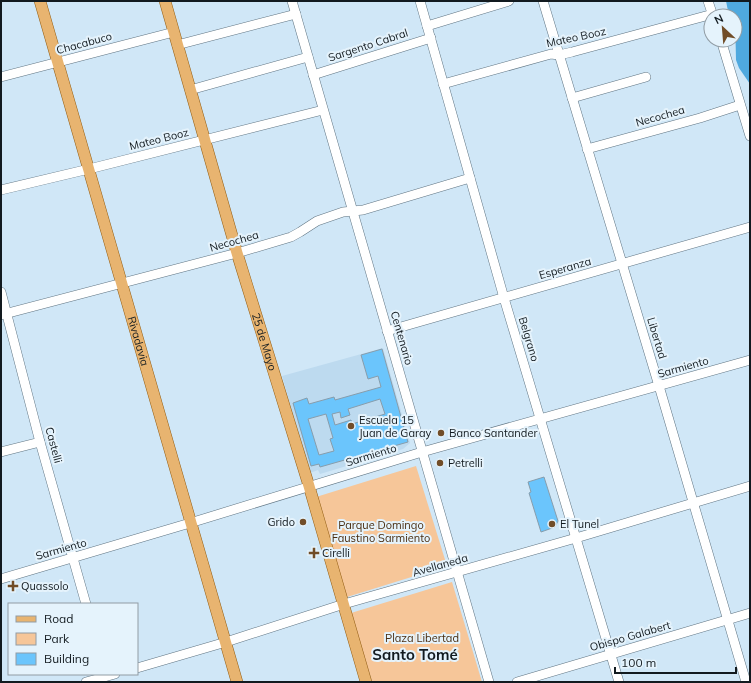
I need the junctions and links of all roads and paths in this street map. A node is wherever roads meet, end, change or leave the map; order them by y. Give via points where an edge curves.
1 (40, 1) edge
2 (165, 1) edge
3 (292, 1) edge
4 (420, 1) edge
5 (509, 1) edge
6 (543, 1) edge
7 (296, 14) junction
8 (703, 18) edge
9 (427, 26) junction
10 (174, 32) junction
11 (430, 38) junction
12 (177, 45) junction
13 (723, 48) edge
14 (559, 55) junction
15 (308, 57) junction
16 (57, 62) junction
17 (313, 75) junction
18 (1, 77) edge
19 (646, 78) dead end
20 (443, 84) junction
21 (190, 90) junction
22 (572, 98) junction
23 (740, 105) junction
24 (323, 110) junction
25 (750, 136) edge
26 (205, 140) junction
27 (587, 149) junction
28 (89, 169) junction
29 (470, 178) junction
30 (1, 190) edge
31 (353, 211) junction
32 (750, 227) edge
33 (237, 253) junction
34 (622, 264) junction
35 (122, 283) junction
36 (1, 292) edge
37 (504, 298) junction
38 (4, 314) edge
39 (387, 331) junction
40 (750, 360) edge
41 (659, 386) junction
42 (541, 420) junction
43 (40, 442) junction
44 (1, 452) edge
45 (422, 452) junction
46 (309, 486) junction
47 (750, 486) edge
48 (693, 502) junction
49 (190, 523) junction
50 (576, 538) junction
51 (72, 558) junction
52 (457, 572) junction
53 (1, 579) edge
54 (86, 603) edge
55 (344, 604) junction
56 (750, 613) edge
57 (728, 620) junction
58 (226, 642) junction
59 (611, 654) junction
60 (138, 668) edge
61 (110, 677) edge
62 (86, 682) edge
63 (237, 682) edge
64 (366, 682) edge
65 (489, 682) edge
66 (517, 682) edge
67 (619, 682) edge
68 (746, 682) edge

1 - 16 main road, Rivadavia
2 - 10 main road, 25 de Mayo
3 - 7 street, Centenario
4 - 9 street, Belgrano
5 - 9 street
6 - 14 street, Libertad
7 - 12 street
7 - 15 street, Centenario
8 - 14 street, Mateo Booz
9 - 11 street, Belgrano
10 - 12 main road, 25 de Mayo
10 - 16 street, Chacabuco
11 - 17 street, Sargento Cabral
11 - 20 street, Belgrano
12 - 21 main road, 25 de Mayo
13 - 23 street
14 - 20 street, Mateo Booz via 551,54
14 - 22 street, Libertad
15 - 17 street, Centenario
15 - 21 street
16 - 18 street, Chacabuco
16 - 28 main road, Rivadavia
17 - 24 street, Centenario
19 - 22 street
20 - 29 street, Belgrano
21 - 26 main road, 25 de Mayo
22 - 27 street, Libertad
23 - 25 street
23 - 27 street, Necochea
24 - 26 street, Mateo Booz
24 - 31 street, Centenario
26 - 28 street, Mateo Booz
26 - 33 main road, 25 de Mayo
27 - 34 street, Libertad
28 - 30 street, Mateo Booz
28 - 35 main road, Rivadavia
29 - 31 street, Necochea
29 - 37 street, Belgrano
31 - 33 street, Necochea via 317,221 291,237
31 - 39 street, Centenario
32 - 34 street, Esperanza
33 - 35 street, Necochea
33 - 46 main road, 25 de Mayo
34 - 37 street, Esperanza
34 - 41 street, Libertad
35 - 38 street, Necochea
35 - 49 main road, Rivadavia
36 - 38 street, Castelli
37 - 39 street, Esperanza
37 - 42 street, Belgrano
38 - 43 street, Castelli
39 - 45 street, Centenario
40 - 41 street, Sarmiento
41 - 42 street, Sarmiento
41 - 48 street, Libertad
42 - 45 street, Sarmiento
42 - 50 street, Belgrano
43 - 44 street
43 - 51 street, Castelli
45 - 46 street, Sarmiento
45 - 52 street, Centenario
46 - 49 street, Sarmiento
46 - 55 main road, 25 de Mayo
47 - 48 street, Avellaneda
48 - 50 street, Avellaneda
48 - 57 street, Libertad
49 - 51 street, Sarmiento
49 - 58 main road, Rivadavia
50 - 52 street, Avellaneda
50 - 59 street, Belgrano
51 - 53 street, Sarmiento
51 - 54 street, Castelli
52 - 55 street, Avellaneda
52 - 65 street, Centenario
55 - 58 street, Avellaneda
55 - 64 main road, 25 de Mayo
56 - 57 street, Obispo Galabert
57 - 59 street, Obispo Galabert
57 - 68 street, Libertad
58 - 60 street, Avellaneda
58 - 63 main road, Rivadavia
59 - 66 street, Obispo Galabert
59 - 67 street, Belgrano
61 - 62 street

